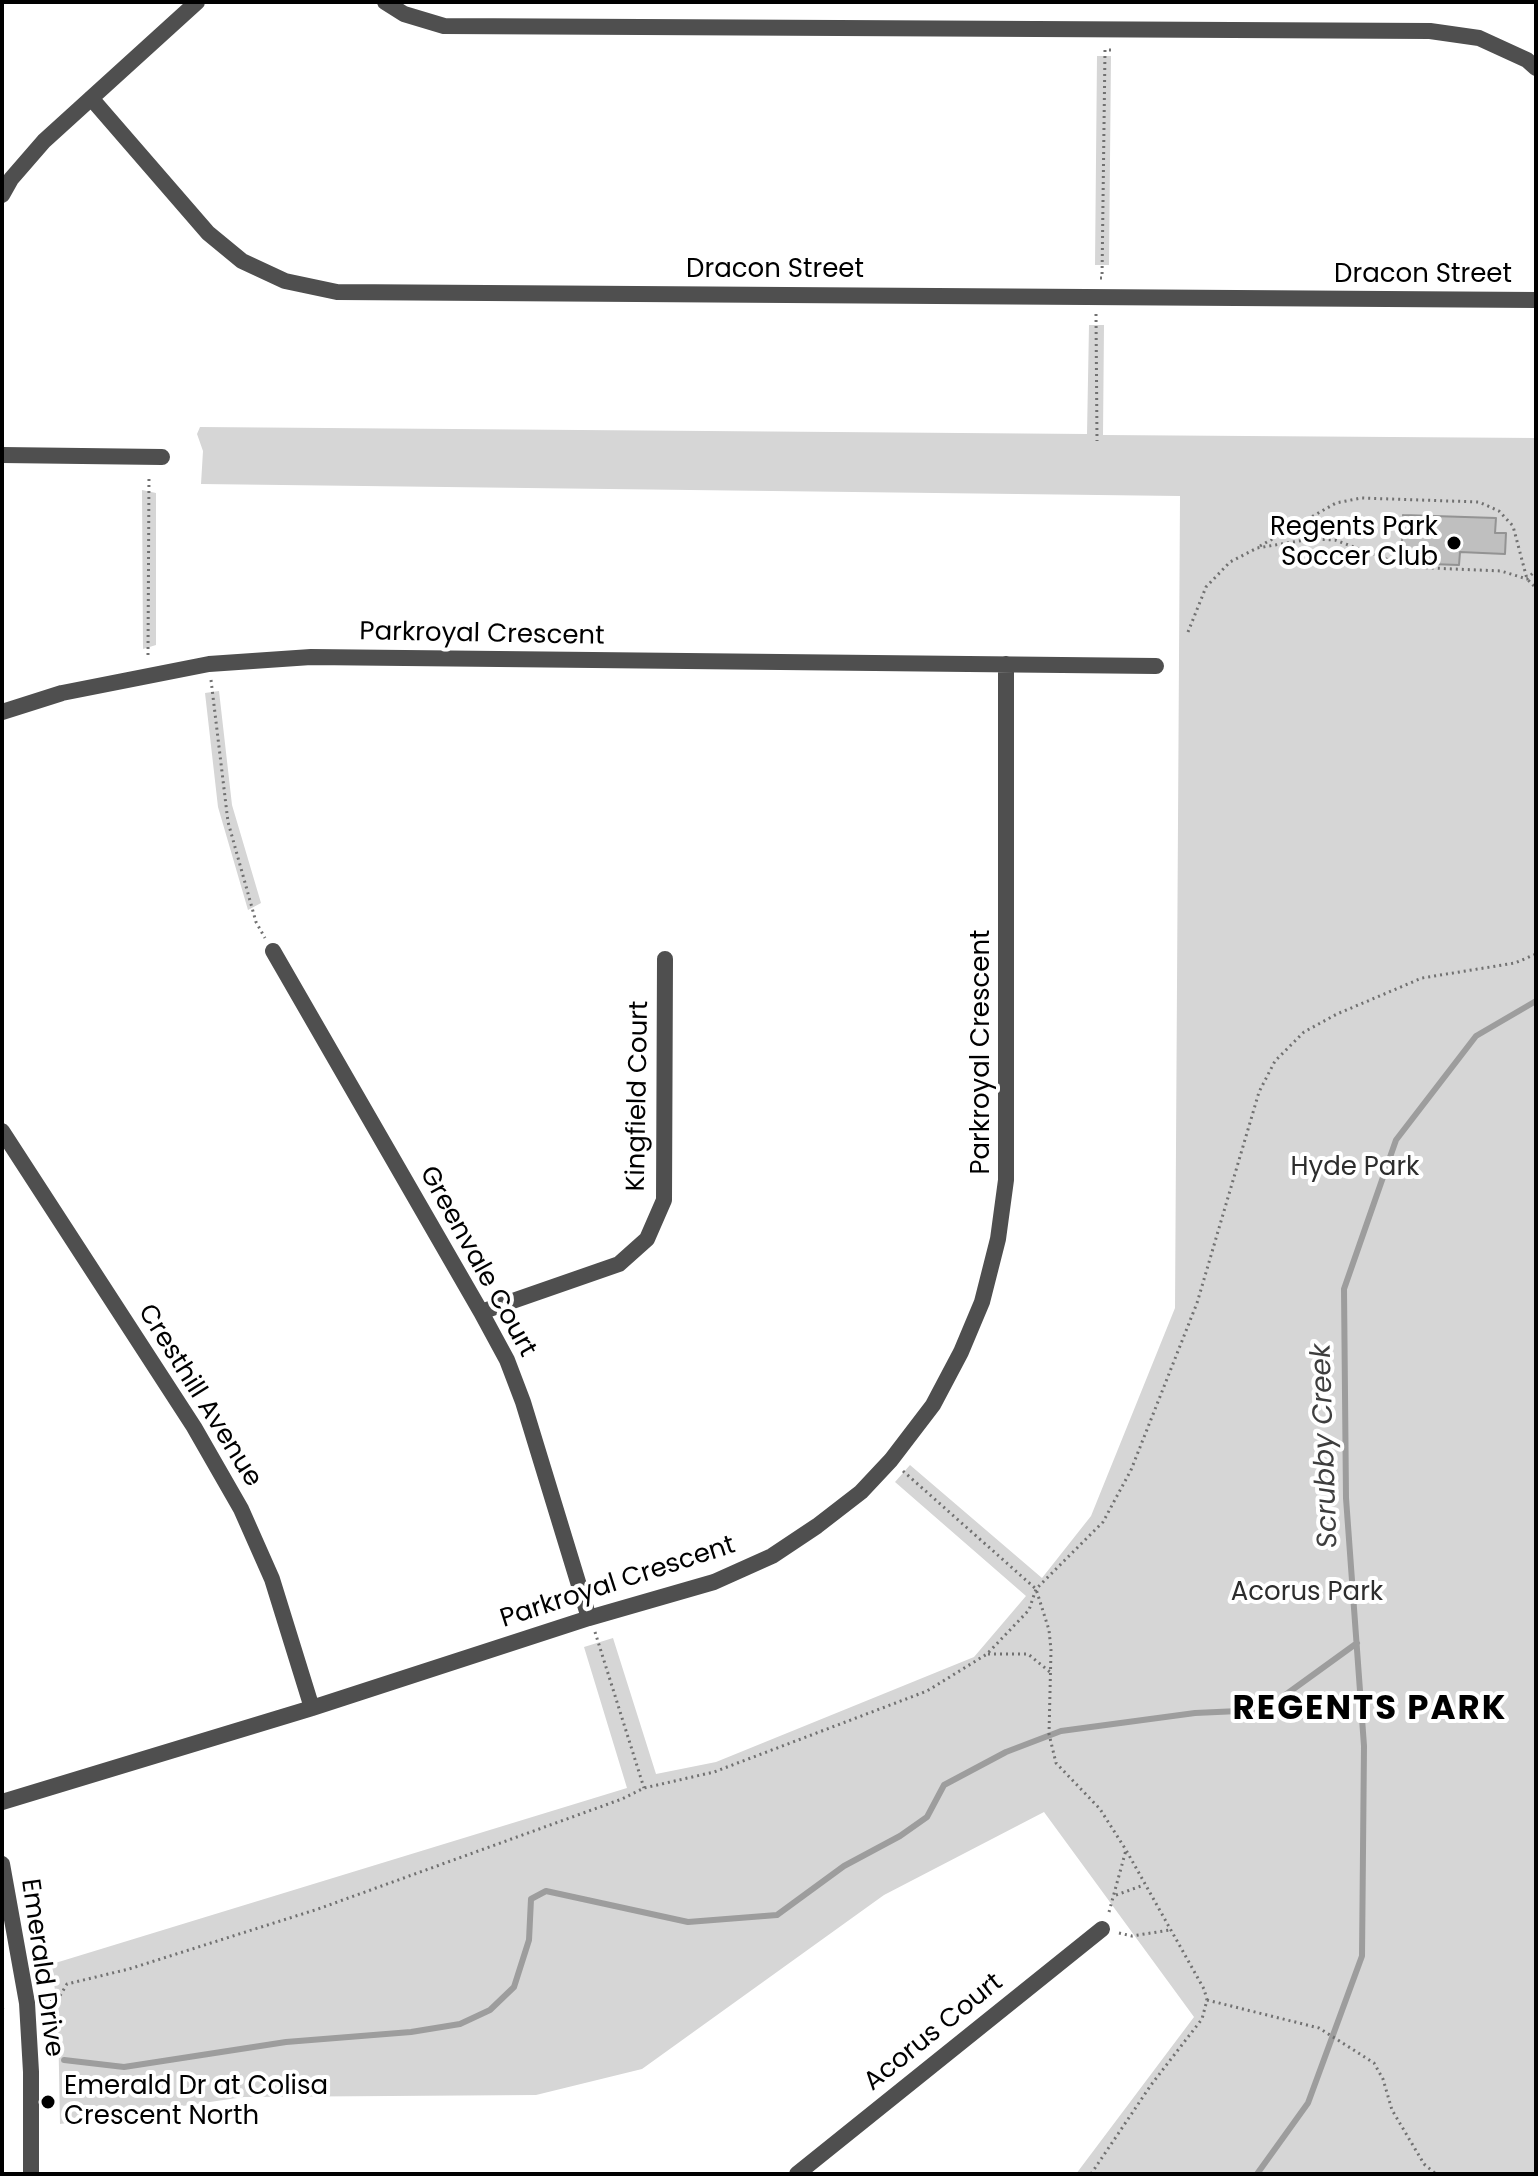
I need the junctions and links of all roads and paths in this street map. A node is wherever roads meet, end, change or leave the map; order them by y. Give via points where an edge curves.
1 (197, 2) edge
2 (385, 2) edge
3 (1112, 44) dead end
4 (1536, 68) edge
5 (91, 98) junction
6 (2, 195) edge
7 (1092, 278) dead end
8 (1536, 300) edge
9 (1083, 313) dead end
10 (1097, 441) dead end
11 (2, 455) edge
12 (156, 457) joint
13 (1257, 548) junction
14 (1536, 570) edge
15 (1527, 579) junction
16 (1536, 588) edge
17 (1188, 632) dead end
18 (148, 655) dead end
19 (209, 664) junction
20 (1006, 664) junction
21 (1156, 666) dead end
22 (2, 712) edge
23 (273, 951) joint
24 (1536, 954) edge
25 (665, 959) dead end
26 (2, 1131) edge
27 (481, 1312) junction
28 (891, 1460) junction
29 (1036, 1589) junction
30 (589, 1618) junction
31 (987, 1654) junction
32 (1050, 1672) junction
33 (312, 1708) junction
34 (644, 1788) junction
35 (2, 1802) edge
36 (1126, 1850) junction
37 (2, 1864) edge
38 (1144, 1885) junction
39 (1116, 1895) junction
40 (1102, 1929) junction
41 (1170, 1930) junction
42 (44, 2000) dead end
43 (1207, 2000) junction
44 (31, 2174) edge
45 (797, 2174) edge
46 (1091, 2174) edge
47 (1436, 2174) edge

1 - 5 street
2 - 4 street via 444,26 1430,31 1479,38
3 - 7 path via 1112,50 1105,50 1102,278
5 - 6 street via 44,141
5 - 8 street, Dracon Street via 208,233 242,261 285,281 337,292
9 - 10 path via 1096,313
11 - 12 street
12 - 18 path
13 - 15 path via 1335,540 1408,567 1501,571
13 - 15 path via 1336,503 1361,498 1479,502 1499,511 1513,526
13 - 17 path via 1230,562 1206,587
14 - 15 path
15 - 16 path
19 - 20 street, Parkroyal Crescent via 311,657
19 - 22 street, Parkroyal Crescent via 62,693
19 - 23 path via 228,822 256,922
20 - 21 street
20 - 28 street, Parkroyal Crescent via 1006,1180 998,1239 982,1302 961,1352 933,1405
23 - 27 street, Greenvale Court
24 - 29 path via 1515,963 1422,978 1304,1032 1275,1061 1259,1092 1192,1317 1131,1470 1103,1522
25 - 27 street, Kingfield Court via 664,1200 647,1239 619,1264
26 - 33 street, Cresthill Avenue via 194,1427 241,1509 272,1579
27 - 30 street, Greenvale Court via 523,1402
28 - 29 path
28 - 30 street, Parkroyal Crescent via 861,1492 772,1556 714,1582
29 - 31 path via 1029,1610
29 - 32 path via 1049,1630
30 - 33 street, Parkroyal Crescent
30 - 34 path
31 - 32 path via 1028,1654
31 - 34 path via 927,1691 714,1772
32 - 36 path via 1049,1734 1056,1763 1100,1809
33 - 35 street, Parkroyal Crescent
34 - 42 path via 318,1909 67,1984 58,1999
36 - 38 path
36 - 39 path
37 - 44 street, Emerald Drive via 27,2003
38 - 39 path
38 - 41 path
39 - 40 path
40 - 41 path via 1132,1936
40 - 45 street, Acorus Court
41 - 43 path
43 - 46 path via 1202,2019
43 - 47 path via 1319,2028 1374,2063 1392,2110 1424,2164

